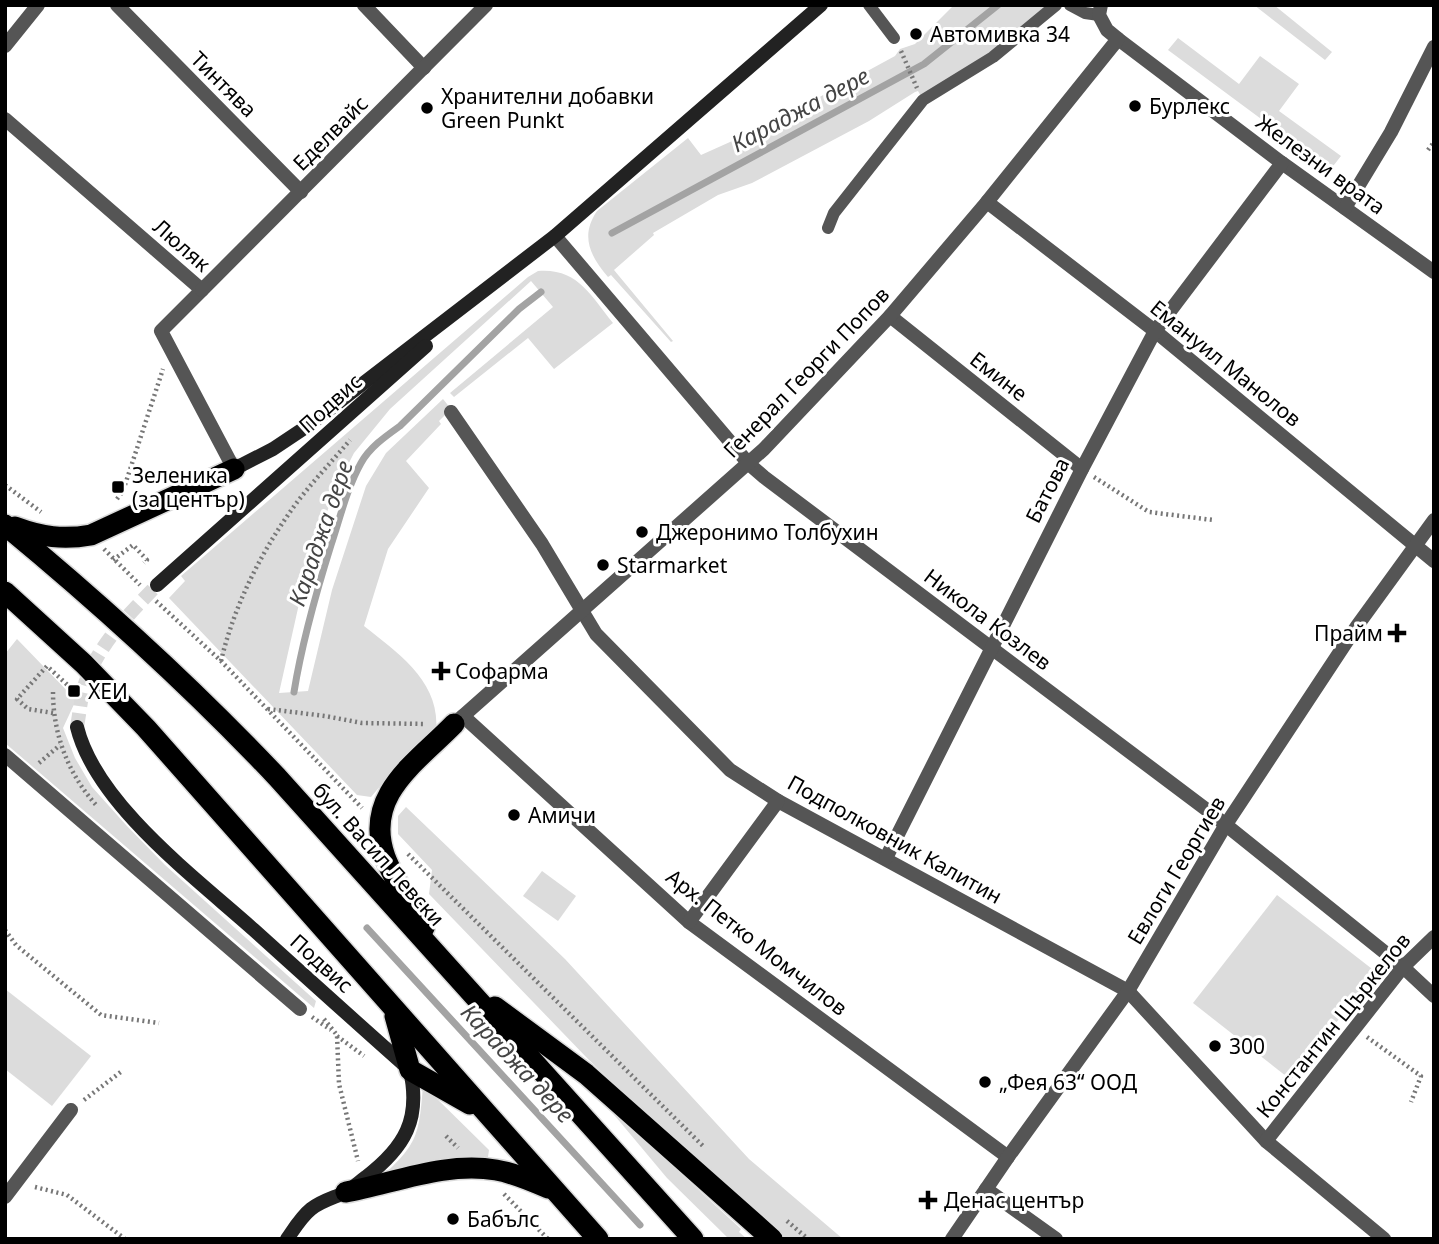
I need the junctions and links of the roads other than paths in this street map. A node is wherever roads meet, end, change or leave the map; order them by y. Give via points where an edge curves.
1 (38, 5) edge
2 (117, 5) edge
3 (364, 5) edge
4 (486, 5) edge
5 (821, 5) edge
6 (869, 5) edge
7 (1056, 5) edge
8 (1070, 5) edge
9 (1100, 10) edge
10 (1118, 39) junction
11 (897, 43) road end
12 (5, 46) edge
13 (1434, 47) edge
14 (424, 68) junction
15 (5, 119) edge
16 (1282, 163) junction
17 (301, 192) junction
18 (987, 202) junction
19 (1345, 208) junction
20 (828, 228) dead end
21 (555, 236) junction
22 (533, 254) junction
23 (1434, 272) edge
24 (202, 290) junction
25 (890, 316) junction
26 (1155, 331) junction
27 (451, 412) dead end
28 (749, 464) junction
29 (234, 469) junction
30 (1082, 469) junction
31 (1434, 520) edge
32 (5, 524) edge
33 (1414, 546) junction
34 (1434, 561) edge
35 (151, 591) tunnel mouth
36 (9, 601) edge
37 (583, 610) junction
38 (992, 649) junction
39 (459, 720) junction
40 (77, 727) tunnel mouth
41 (5, 755) edge
42 (778, 801) junction
43 (1226, 827) junction
44 (886, 858) junction
45 (689, 922) junction
46 (1434, 937) edge
47 (442, 960) junction
48 (1403, 967) junction
49 (456, 977) junction
50 (1128, 990) junction
51 (1434, 996) edge
52 (390, 1004) junction
53 (300, 1009) road end
54 (410, 1070) junction
55 (71, 1110) road end
56 (485, 1112) junction
57 (1266, 1141) junction
58 (1008, 1157) junction
59 (354, 1186) junction
60 (986, 1189) junction
61 (555, 1191) junction
62 (9, 1192) edge
63 (574, 1213) junction
64 (287, 1239) edge
65 (589, 1239) edge
66 (598, 1239) edge
67 (693, 1239) edge
68 (772, 1239) edge
69 (952, 1239) edge
70 (1056, 1239) edge
71 (1384, 1239) edge

1 - 12 street
2 - 17 street, Тинтява
3 - 14 street
4 - 14 street, Еделвайс
5 - 21 street, Подвис
6 - 11 lane
7 - 20 lane via 1007,47 923,100 834,213
8 - 9 lane via 1085,13
9 - 10 street via 1107,30
10 - 16 street, Железни врата
10 - 18 street, Генерал Георги Попов
13 - 19 street
14 - 17 street, Еделвайс
15 - 24 street, Люляк
16 - 19 street, Железни врата
16 - 26 street, Батова
17 - 24 street, Еделвайс
18 - 25 street, Генерал Георги Попов
18 - 26 street, Емануил Манолов
19 - 23 street, Железни врата
21 - 22 street, Подвис
21 - 28 street, Никола Козлев
22 - 29 street, Подвис via 309,425
22 - 35 street, Подвис
24 - 29 street, Люляк via 161,331
25 - 28 street, Генерал Георги Попов
25 - 30 street, Емине
26 - 30 street, Батова
26 - 33 street, Емануил Манолов
27 - 37 street, Подполковник Калитин
28 - 37 street, Генерал Георги Попов
28 - 38 street, Никола Козлев
29 - 32 highway via 92,535 47,537
30 - 38 street, Батова
31 - 33 street, Евлоги Георгиев
32 - 47 highway, бул. Васил Левски via 134,634 209,706
33 - 34 street, Емануил Манолов
33 - 43 street, Евлоги Георгиев
36 - 52 highway via 68,649 137,719
37 - 39 street, Генерал Георги Попов
37 - 42 street, Подполковник Калитин via 596,634 719,760
38 - 43 street, Никола Козлев
38 - 44 street, Батова
39 - 45 street, Арх. Петко Момчилов
39 - 47 highway via 390,790 379,825 386,859
40 - 54 street, Подвис via 92,766 143,828
41 - 53 street
42 - 44 street, Подполковник Калитин
42 - 45 street
43 - 48 street, Никола Козлев
43 - 50 street, Евлоги Георгиев
44 - 50 street, Подполковник Калитин
45 - 58 street, Арх. Петко Момчилов
46 - 48 street, Константин Щъркелов
47 - 49 highway, бул. Васил Левски
48 - 51 street, Никола Козлев
48 - 57 street, Константин Щъркелов
49 - 67 highway, бул. Васил Левски
49 - 68 highway via 586,1074
50 - 57 street, Подполковник Калитин
50 - 58 street, Евлоги Георгиев
52 - 54 highway
52 - 56 highway
54 - 56 highway
54 - 59 street via 414,1103 409,1128 394,1152
55 - 62 street
56 - 61 highway
57 - 71 street, Подполковник Калитин
58 - 60 street, Евлоги Георгиев
59 - 61 highway via 478,1169 509,1173
59 - 64 street via 308,1212
60 - 69 street, Евлоги Георгиев
60 - 70 street
61 - 63 highway
63 - 65 highway
63 - 66 highway

